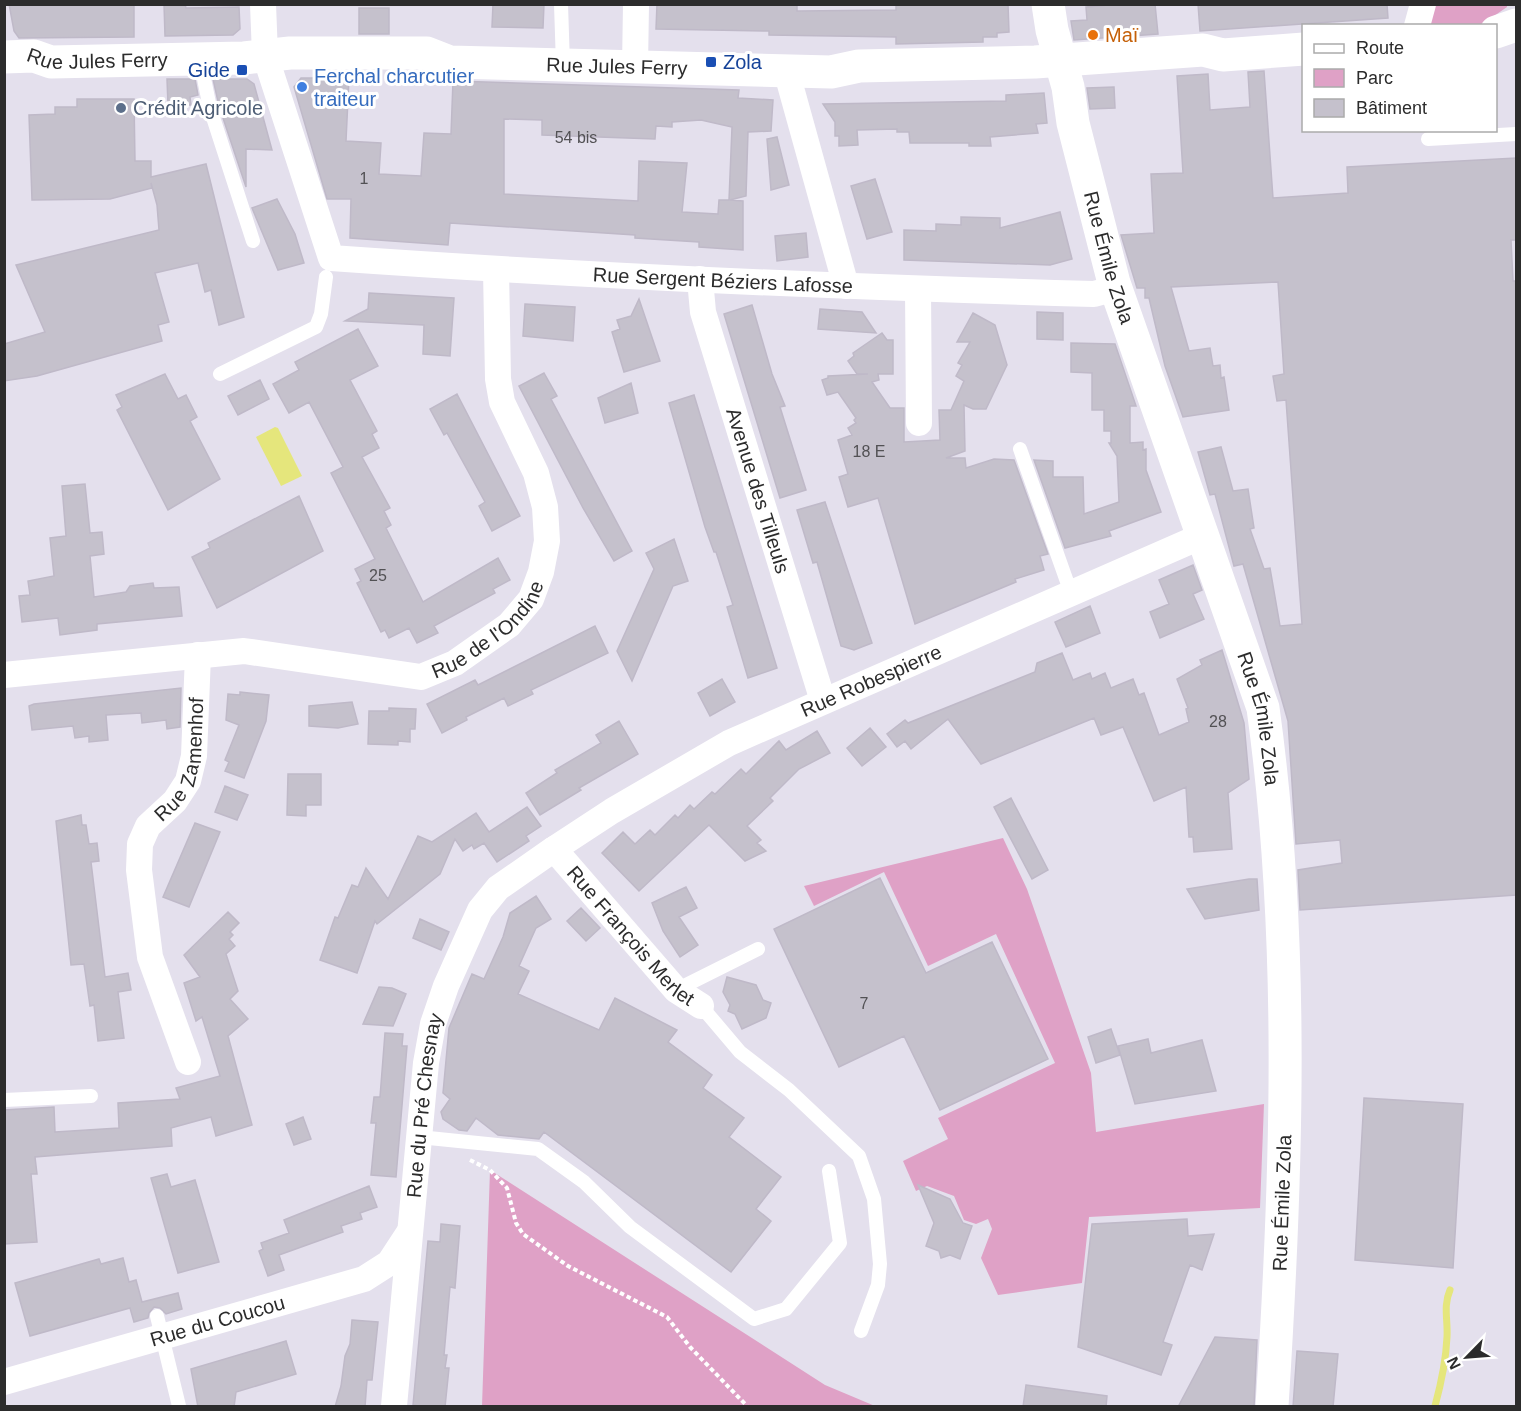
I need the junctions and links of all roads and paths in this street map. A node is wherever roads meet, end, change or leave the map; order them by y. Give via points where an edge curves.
1 (263, 4) edge
2 (561, 4) edge
3 (636, 4) edge
4 (1048, 4) edge
5 (1423, 4) edge
6 (1418, 24) edge
7 (1516, 25) edge
8 (1497, 32) edge
9 (1302, 49) edge
10 (265, 55) junction
11 (4, 57) edge
12 (200, 59) junction
13 (1060, 60) junction
14 (562, 65) junction
15 (635, 68) junction
16 (786, 70) junction
17 (1516, 134) edge
18 (1428, 139) dead end
19 (253, 241) dead end
20 (328, 267) junction
21 (496, 270) junction
22 (700, 279) junction
23 (846, 286) junction
24 (1116, 288) junction
25 (918, 289) junction
26 (220, 374) dead end
27 (919, 423) dead end
28 (1020, 449) dead end
29 (1202, 536) junction
30 (1071, 593) junction
31 (198, 655) junction
32 (4, 675) edge
33 (823, 701) junction
34 (554, 849) junction
35 (758, 949) dead end
36 (676, 990) junction
37 (701, 1006) joint
38 (188, 1062) dead end
39 (92, 1096) dead end
40 (4, 1100) edge
41 (419, 1137) junction
42 (459, 1156) dead end
43 (829, 1171) dead end
44 (410, 1231) junction
45 (160, 1326) junction
46 (861, 1331) dead end
47 (4, 1382) edge
48 (179, 1407) edge
49 (394, 1407) edge
50 (747, 1407) edge
51 (1272, 1407) edge

1 - 10 street
2 - 14 lane
3 - 15 street
4 - 13 street, Rue Émile Zola
5 - 6 street
7 - 8 street
9 - 13 street, Rue Jules Ferry via 1223,55 1203,50
10 - 12 street, Rue Jules Ferry
10 - 14 street, Rue Jules Ferry via 427,53 450,62
10 - 20 street
11 - 12 street, Rue Jules Ferry via 34,56 51,62
12 - 19 lane via 210,108
13 - 16 street, Rue Jules Ferry via 859,66 831,72
13 - 24 street, Rue Émile Zola
14 - 15 street, Rue Jules Ferry
15 - 16 street, Rue Jules Ferry
16 - 23 street
17 - 18 lane
20 - 21 street, Rue Sergent Béziers Lafosse
20 - 26 lane via 316,327
21 - 22 street, Rue Sergent Béziers Lafosse
21 - 31 street, Rue de l'Ondine via 502,402 536,473 545,507 547,541 531,599 508,625 482,645 455,663 421,677 244,651
22 - 23 street, Rue Sergent Béziers Lafosse
22 - 33 street, Avenue des Tilleuls via 704,312
23 - 25 street, Rue Sergent Béziers Lafosse
24 - 25 street, Rue Sergent Béziers Lafosse via 1094,294
24 - 29 street, Rue Émile Zola
25 - 27 street
28 - 30 lane
29 - 30 street, Rue Robespierre
29 - 51 street, Rue Émile Zola via 1263,708 1284,932 1286,1033
30 - 33 street, Rue Robespierre
31 - 32 street, Rue de l'Ondine
31 - 38 street, Rue Zamenhof via 194,756 188,781 175,801 148,826 140,844 139,870 150,957
33 - 34 street, Rue Robespierre via 729,743
34 - 36 street, Rue François Merlet
34 - 41 street, Rue du Pré Chesnay via 498,888 480,910 433,1024
35 - 36 lane
36 - 37 street, Rue François Merlet
37 - 46 lane, Rue François Merlet via 740,1052 789,1090 858,1156 874,1199 880,1264 878,1285
39 - 40 lane
41 - 43 lane via 538,1149 584,1182 630,1227 754,1319 786,1309 840,1243
41 - 44 street, Rue du Pré Chesnay
42 - 50 path via 490,1170 507,1188 523,1234 568,1266 667,1317
44 - 45 street, Rue du Coucou via 389,1263 364,1279
44 - 49 street, Rue du Pré Chesnay
45 - 47 street, Rue du Coucou
45 - 48 lane

